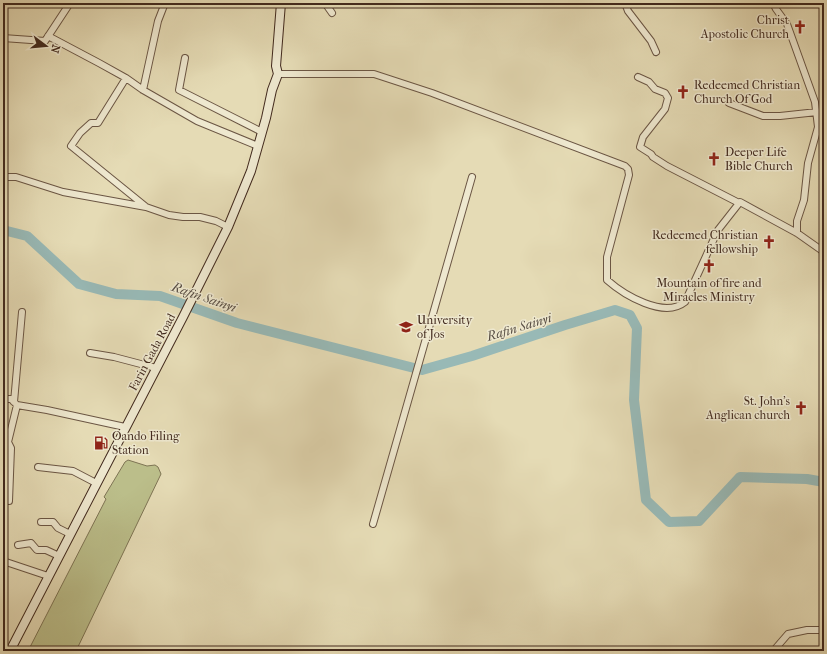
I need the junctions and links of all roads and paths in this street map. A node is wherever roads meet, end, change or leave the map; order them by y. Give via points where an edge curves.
1 (70, 3) edge
2 (165, 3) edge
3 (281, 3) edge
4 (325, 3) edge
5 (625, 3) edge
6 (774, 3) edge
7 (332, 13) dead end
8 (48, 36) junction
9 (3, 38) edge
10 (656, 52) dead end
11 (185, 58) dead end
12 (278, 74) junction
13 (638, 77) dead end
14 (126, 78) junction
15 (142, 90) junction
16 (729, 103) dead end
17 (817, 112) junction
18 (262, 132) junction
19 (258, 146) junction
20 (3, 177) edge
21 (472, 177) dead end
22 (739, 203) junction
23 (146, 207) junction
24 (228, 227) junction
25 (797, 233) junction
26 (824, 252) edge
27 (22, 312) dead end
28 (90, 353) dead end
29 (156, 368) junction
30 (3, 399) edge
31 (16, 404) junction
32 (125, 427) junction
33 (6, 445) edge
34 (38, 467) dead end
35 (96, 483) junction
36 (8, 501) dead end
37 (41, 522) dead end
38 (373, 524) dead end
39 (70, 534) junction
40 (18, 545) dead end
41 (59, 556) junction
42 (3, 561) edge
43 (48, 576) junction
44 (824, 630) edge
45 (11, 649) edge
46 (4, 651) edge
47 (774, 651) edge

1 - 8 street
2 - 15 street via 158,21
3 - 12 main road, Farin Gada Road via 276,66
4 - 7 street
5 - 10 street
6 - 17 street via 787,24
8 - 9 street via 45,41
8 - 14 street
11 - 18 street via 179,90
12 - 18 main road, Farin Gada Road
12 - 22 street via 374,74 432,93 625,166 629,175 607,257 607,280 617,289 646,304 668,308 685,302 718,230
13 - 22 street via 665,93 668,98 665,110 643,138 640,147 667,166
14 - 15 street
14 - 23 street via 98,122 92,123 71,146
15 - 19 street via 197,121
16 - 17 street via 763,116
17 - 25 street via 818,127 808,163
18 - 19 main road, Farin Gada Road
19 - 24 main road, Farin Gada Road via 245,187
20 - 23 street via 16,177 64,192
21 - 38 street
22 - 25 street
23 - 24 street via 169,215 200,217
24 - 29 main road, Farin Gada Road
25 - 26 street
27 - 31 street
28 - 29 street
29 - 32 main road, Farin Gada Road
30 - 31 street
31 - 32 street
31 - 33 street
32 - 35 main road, Farin Gada Road
33 - 36 street via 11,448
34 - 35 street via 73,471
35 - 39 main road, Farin Gada Road
37 - 39 street via 53,522 58,528
39 - 41 main road, Farin Gada Road
40 - 41 street via 31,544 37,550 46,550
41 - 43 main road, Farin Gada Road
42 - 43 street
43 - 45 main road, Farin Gada Road
44 - 47 street via 788,634
45 - 46 main road

